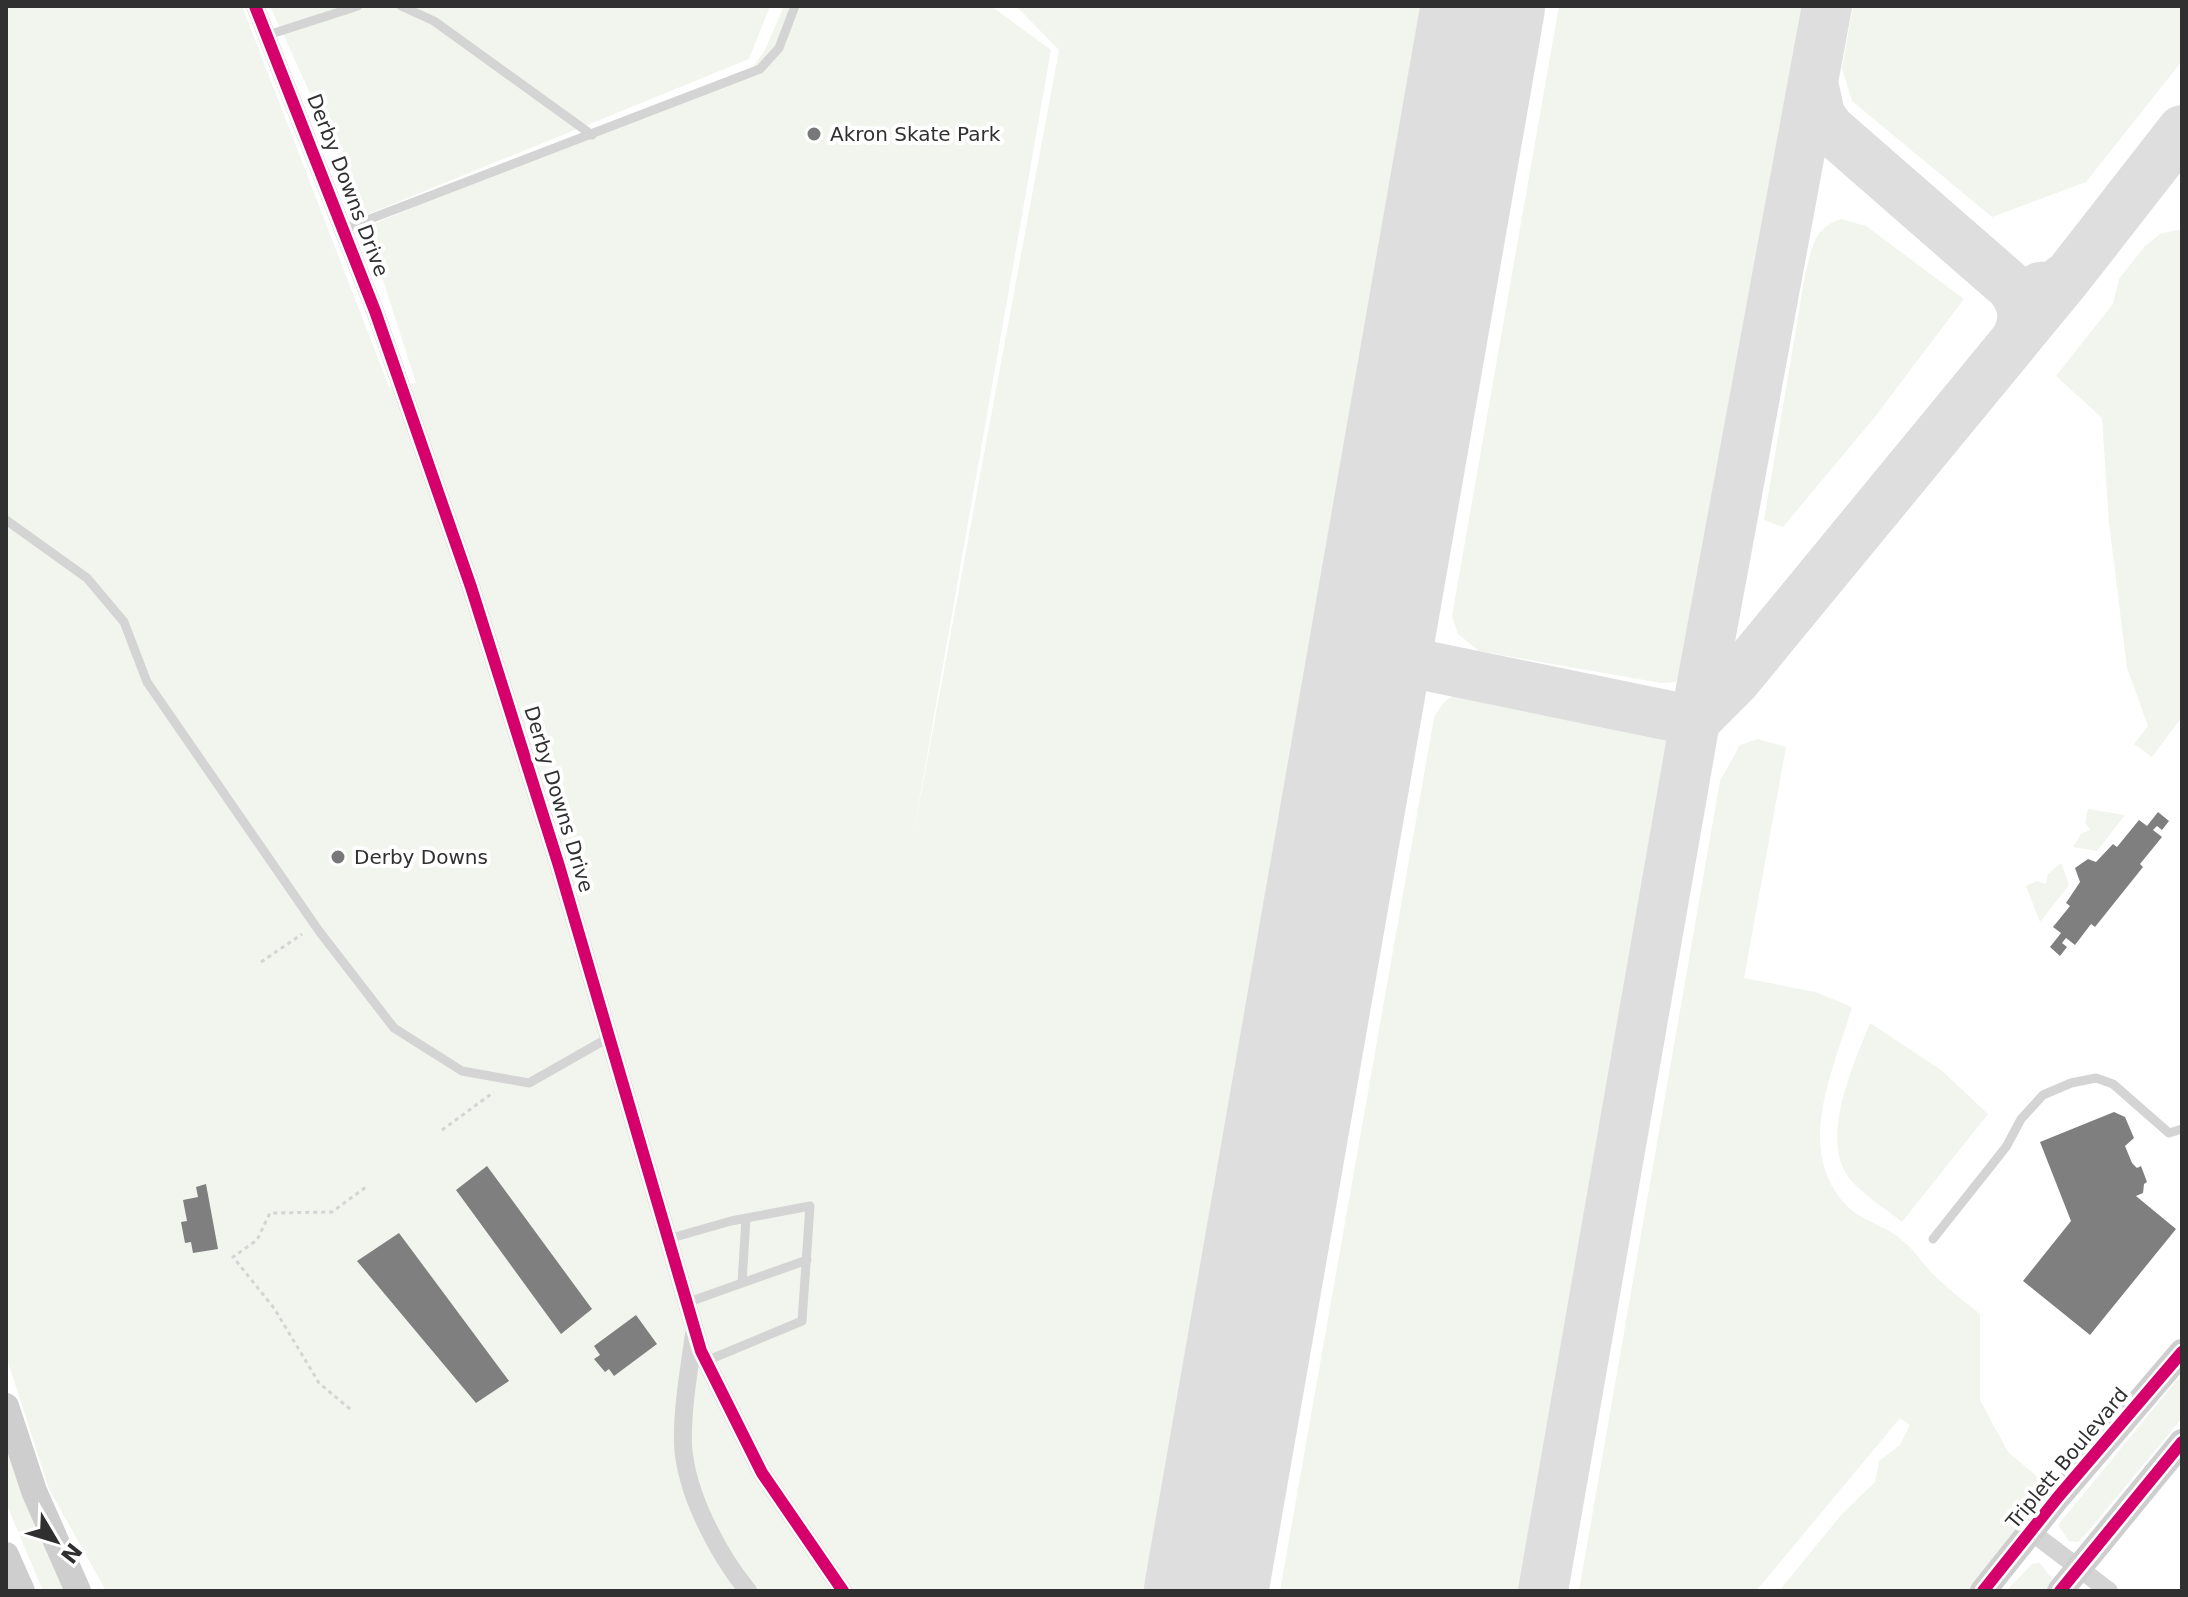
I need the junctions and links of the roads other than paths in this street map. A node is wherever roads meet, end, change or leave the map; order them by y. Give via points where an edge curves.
1 (255, 6) edge
2 (358, 6) edge
3 (401, 6) edge
4 (795, 6) edge
5 (268, 35) junction
6 (592, 135) junction
7 (344, 229) junction
8 (6, 520) edge
9 (610, 1037) junction
10 (2182, 1129) edge
11 (746, 1218) junction
12 (668, 1239) junction
13 (1933, 1239) dead end
14 (807, 1260) junction
15 (742, 1283) junction
16 (686, 1303) junction
17 (695, 1330) junction
18 (2182, 1352) edge
19 (706, 1361) junction
20 (6, 1406) edge
21 (2182, 1442) edge
22 (2030, 1531) junction
23 (6, 1555) edge
24 (2079, 1568) junction
25 (22, 1591) edge
26 (78, 1591) edge
27 (748, 1591) edge
28 (843, 1591) edge
29 (1983, 1591) edge
30 (2060, 1591) edge
31 (2109, 1591) edge

1 - 5 street, Derby Downs Drive
2 - 5 lane
3 - 6 lane via 434,21
4 - 6 lane via 779,48 760,69
5 - 7 street, Derby Downs Drive
6 - 7 lane
7 - 9 street, Derby Downs Drive via 473,595
8 - 9 lane via 87,578 124,622 147,682 315,925 394,1028 462,1071 529,1083
9 - 12 street, Derby Downs Drive
10 - 13 lane via 2169,1133 2113,1084 2096,1078 2043,1095
11 - 12 lane
11 - 14 lane via 810,1206
11 - 15 lane
12 - 16 street, Derby Downs Drive
14 - 15 lane
14 - 19 lane via 802,1321
15 - 16 lane
16 - 17 street, Derby Downs Drive
17 - 19 street, Derby Downs Drive
17 - 27 street, Derby Downs Drive via 684,1408 686,1466 717,1542
18 - 22 main road, Triplett Boulevard
19 - 28 street, Derby Downs Drive via 762,1473
20 - 26 main road via 34,1491
21 - 24 main road
22 - 24 street
22 - 29 main road, Triplett Boulevard
23 - 25 main road
24 - 30 main road
24 - 31 street

